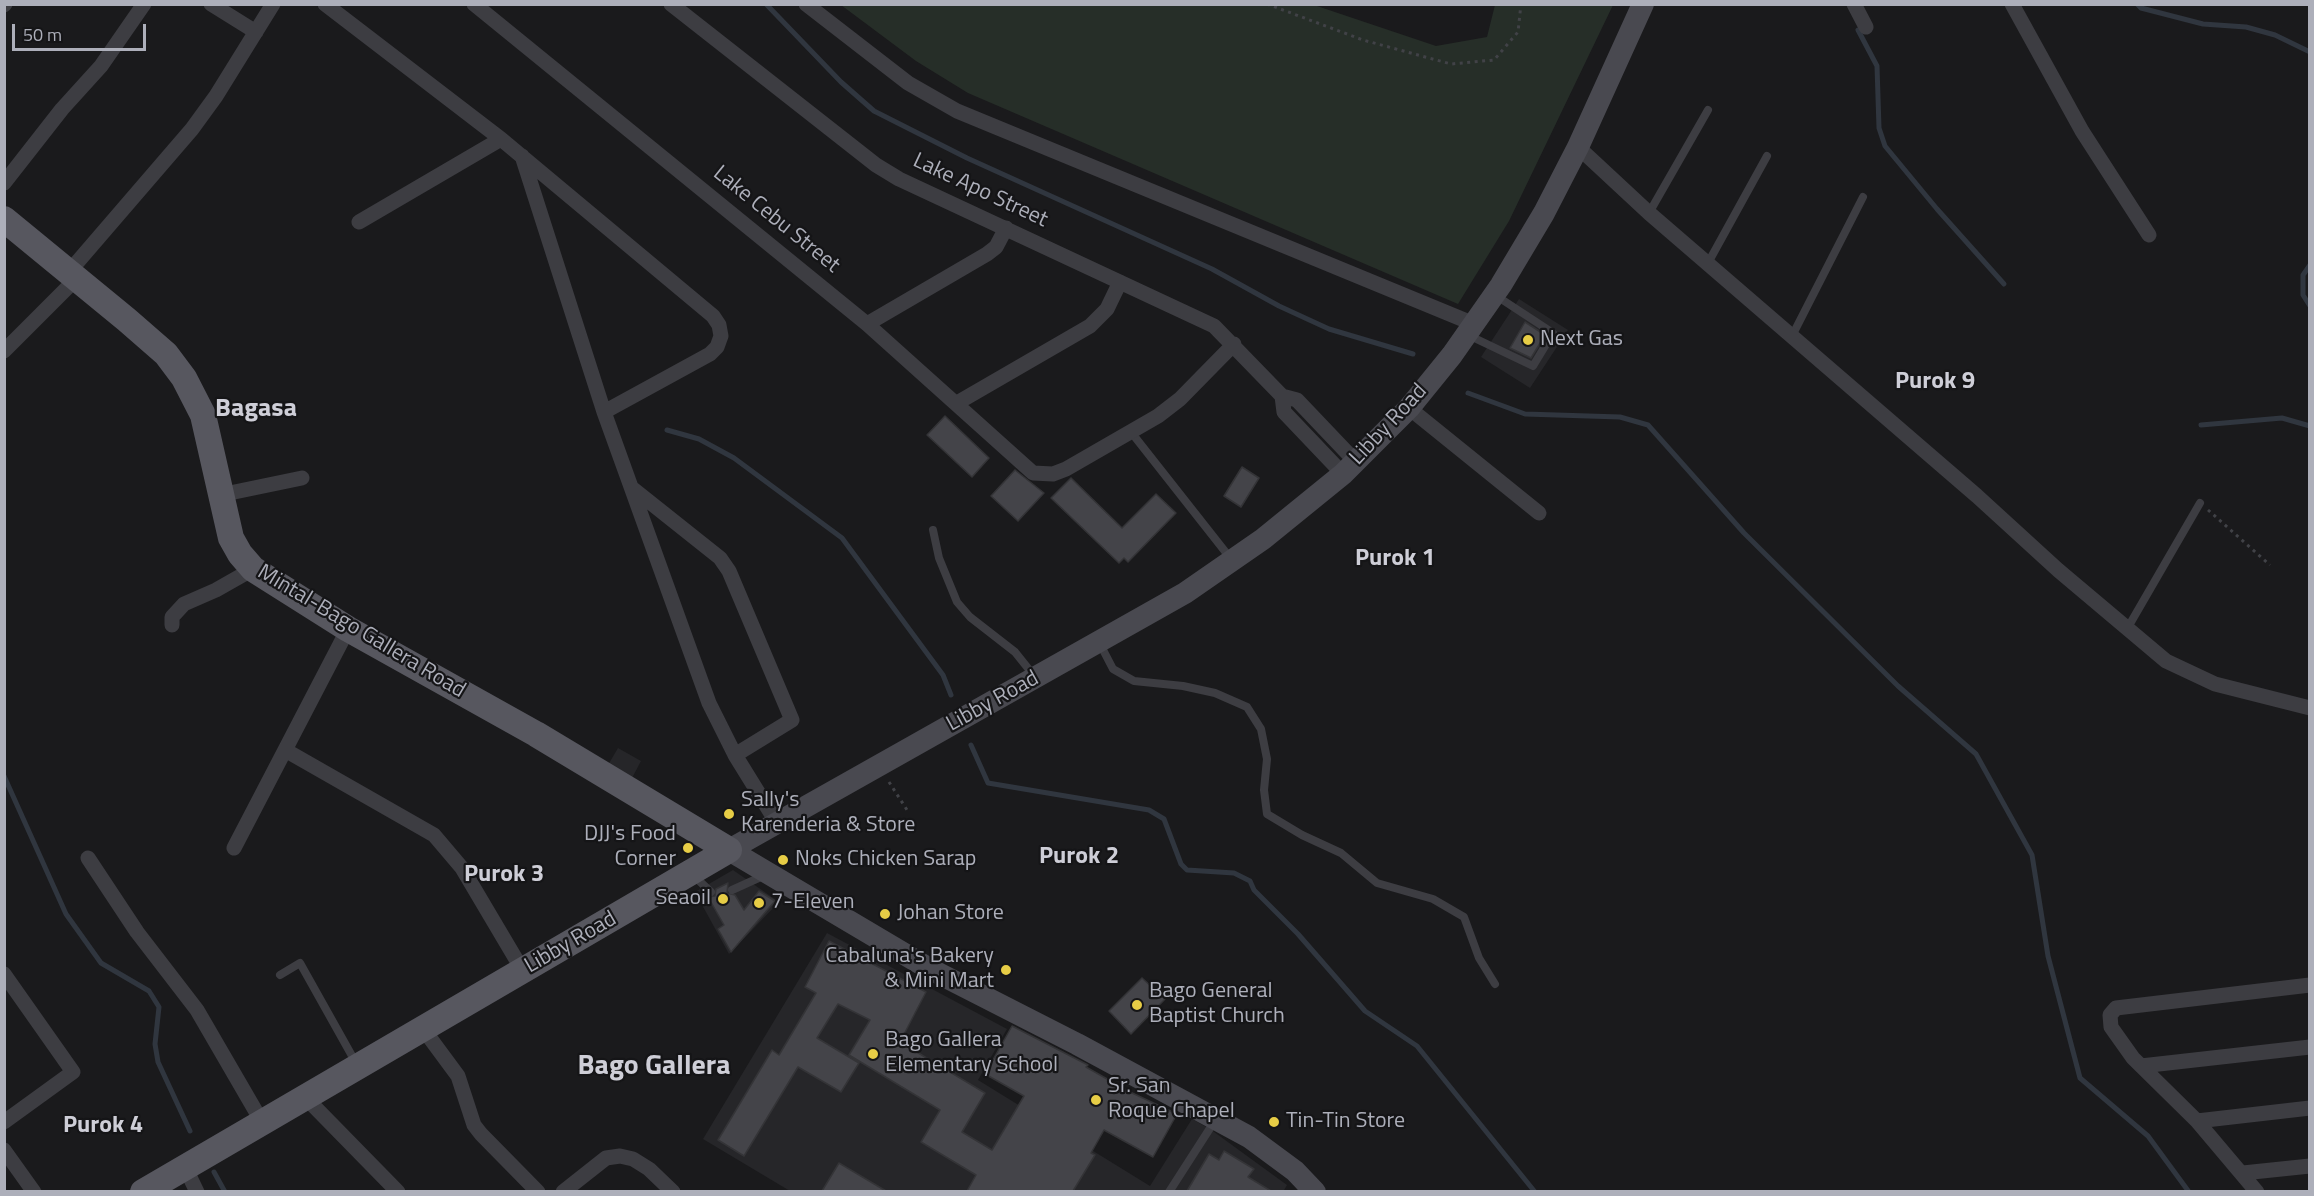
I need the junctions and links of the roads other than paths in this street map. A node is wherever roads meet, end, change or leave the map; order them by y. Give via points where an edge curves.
1 (144, 4) edge
2 (211, 4) edge
3 (273, 4) edge
4 (325, 4) edge
5 (474, 4) edge
6 (671, 4) edge
7 (806, 4) edge
8 (1643, 4) edge
9 (1854, 4) edge
10 (2012, 4) edge
11 (1866, 27) dead end
12 (256, 32) junction
13 (1708, 110) dead end
14 (501, 138) junction
15 (1578, 147) junction
16 (522, 156) junction
17 (1767, 156) dead end
18 (4, 183) edge
19 (1863, 197) dead end
20 (1649, 213) junction
21 (4, 219) edge
22 (359, 222) dead end
23 (1006, 228) junction
24 (2149, 235) dead end
25 (1708, 263) junction
26 (72, 276) junction
27 (1120, 282) junction
28 (1494, 295) junction
29 (867, 324) junction
30 (1471, 329) junction
31 (1792, 336) junction
32 (1234, 344) junction
33 (4, 351) edge
34 (957, 403) junction
35 (1409, 408) junction
36 (604, 412) junction
37 (1131, 432) junction
38 (1349, 468) junction
39 (303, 478) dead end
40 (632, 488) junction
41 (219, 495) junction
42 (2200, 503) road end
43 (1539, 513) dead end
44 (933, 530) dead end
45 (1233, 561) junction
46 (253, 569) junction
47 (172, 625) dead end
48 (348, 629) junction
49 (2127, 629) junction
50 (1099, 642) junction
51 (1036, 678) junction
52 (2310, 708) edge
53 (285, 750) junction
54 (735, 755) junction
55 (777, 823) junction
56 (234, 848) dead end
57 (729, 850) junction
58 (88, 858) dead end
59 (691, 873) junction
60 (768, 873) junction
61 (732, 890) dead end
62 (711, 892) dead end
63 (524, 971) junction
64 (4, 974) edge
65 (280, 975) dead end
66 (1495, 984) dead end
67 (2310, 985) edge
68 (424, 1030) junction
69 (2310, 1047) edge
70 (2141, 1066) junction
71 (359, 1067) junction
72 (305, 1097) junction
73 (2310, 1108) edge
74 (1216, 1118) junction
75 (2197, 1121) junction
76 (4, 1122) edge
77 (262, 1122) junction
78 (4, 1150) edge
79 (2310, 1166) edge
80 (185, 1167) junction
81 (2243, 1173) junction
82 (34, 1191) edge
83 (143, 1191) edge
84 (197, 1191) edge
85 (398, 1191) edge
86 (538, 1191) edge
87 (563, 1191) edge
88 (673, 1191) edge
89 (1169, 1191) edge
90 (1315, 1191) edge
91 (2257, 1191) edge

1 - 18 street via 101,66
2 - 12 street
3 - 12 street
4 - 14 street
5 - 29 street, Lake Cebu Street
6 - 23 street, Lake Apo Street via 876,165
7 - 30 street via 908,83 957,111
8 - 15 main road, Libby Road
9 - 11 street
10 - 24 street via 2082,131
12 - 26 street via 192,129
13 - 20 lane
14 - 16 street
14 - 22 street
15 - 20 street
15 - 28 main road, Libby Road via 1524,249
16 - 36 street
16 - 36 street via 719,325 721,336 710,354
17 - 25 lane
19 - 31 lane
20 - 25 street
21 - 26 main road, Mintal-Bago Gallera Road
23 - 27 street, Lake Apo Street
23 - 29 street via 996,247 987,254
25 - 31 street
26 - 33 street
26 - 41 main road, Mintal-Bago Gallera Road via 166,354 184,378 203,415
27 - 32 street, Lake Apo Street via 1214,326
27 - 34 street via 1107,309 1090,326
28 - 30 main road, Libby Road
28 - 30 lane via 1553,333 1533,366
29 - 34 street, Lake Cebu Street
30 - 35 main road, Libby Road
31 - 49 street
32 - 37 street via 1180,399
32 - 38 street, Lake Apo Street via 1282,396 1284,412
34 - 37 street, Lake Cebu Street via 1023,465 1043,476 1066,469
35 - 38 main road, Libby Road
35 - 43 street
36 - 40 street
37 - 45 lane
38 - 45 main road, Libby Road
39 - 41 street
40 - 54 street via 709,703
40 - 54 street via 720,558 729,571 792,720
41 - 46 main road, Mintal-Bago Gallera Road via 231,538
42 - 49 lane
44 - 51 lane via 939,558 957,602 1015,652
45 - 50 main road, Libby Road
46 - 47 street via 184,604 172,617
46 - 48 main road, Mintal-Bago Gallera Road
48 - 53 street
48 - 57 main road, Mintal-Bago Gallera Road via 536,734
49 - 52 street via 2166,661 2188,673 2254,696
50 - 51 main road, Libby Road
50 - 66 lane via 1113,669 1134,681 1215,693 1246,707 1261,729 1267,759 1267,814 1341,853 1377,884 1433,899 1464,917 1479,958
51 - 55 main road, Libby Road
53 - 56 street
53 - 63 street via 434,835 462,868
54 - 55 street
55 - 57 main road, Libby Road
57 - 59 main road, Libby Road
57 - 60 main road
58 - 77 street via 196,1010
59 - 62 lane
59 - 63 main road, Libby Road
60 - 61 lane
60 - 74 main road via 928,968
63 - 68 main road, Libby Road
64 - 76 street via 73,1072
65 - 71 lane via 300,963
67 - 70 street via 2116,1008 2110,1015 2111,1027
68 - 71 main road, Libby Road
68 - 86 street via 458,1076 474,1125
69 - 70 street
70 - 75 street
71 - 72 main road, Libby Road
72 - 77 main road, Libby Road
72 - 85 street
73 - 75 street
74 - 89 lane
74 - 90 main road via 1274,1154
75 - 81 street
77 - 80 main road, Libby Road
78 - 82 street
79 - 81 street
80 - 83 main road, Libby Road
80 - 84 street
81 - 91 street
87 - 88 street via 606,1158 620,1156 649,1169

